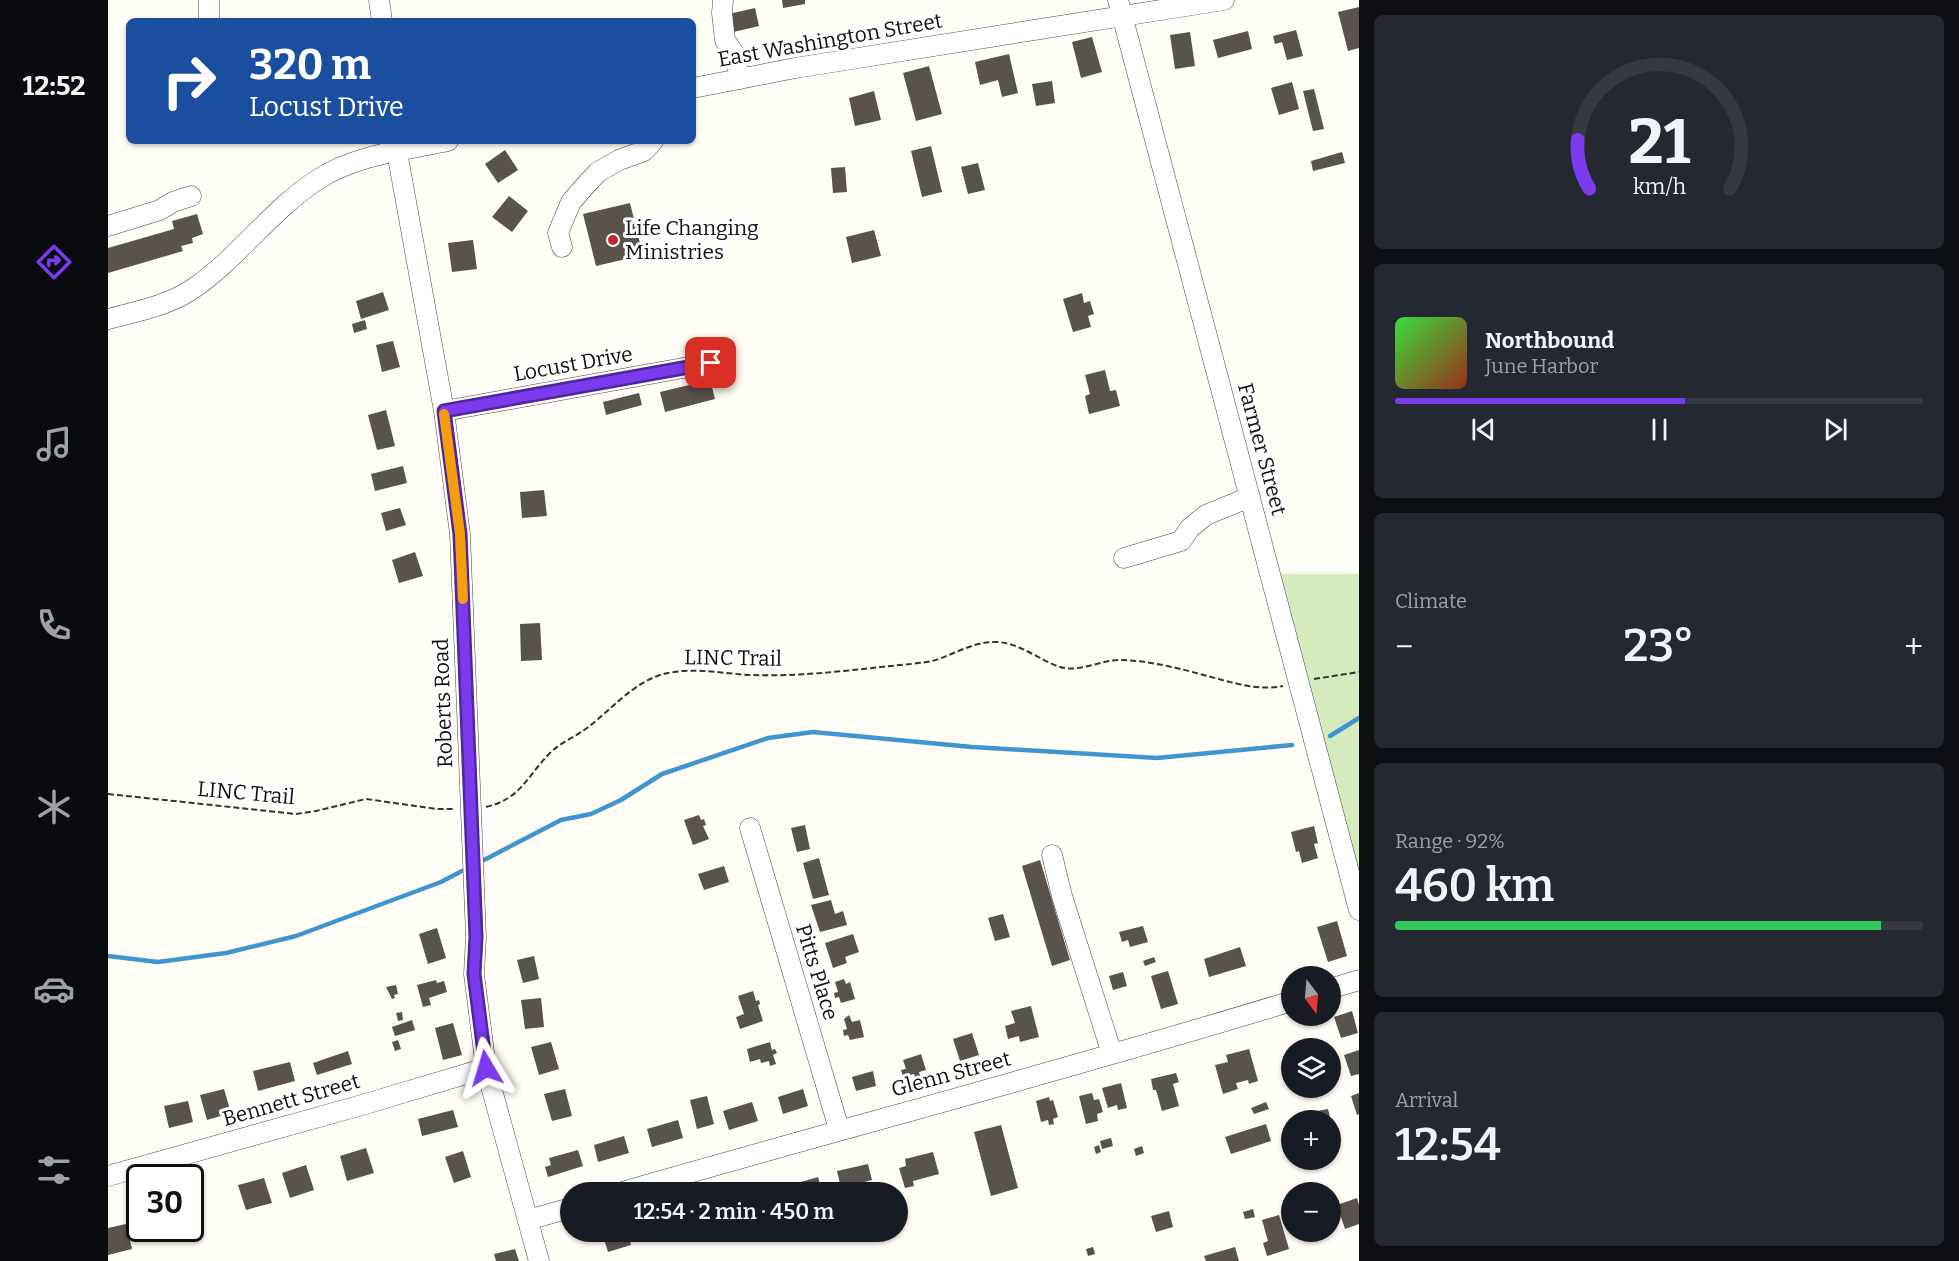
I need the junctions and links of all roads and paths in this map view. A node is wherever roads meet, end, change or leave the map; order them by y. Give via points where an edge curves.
1 (209, 0) edge
2 (379, 0) edge
3 (723, 0) edge
4 (1224, 0) edge
5 (1121, 8) edge
6 (209, 18) edge
7 (381, 18) edge
8 (740, 79) junction
9 (696, 87) edge
10 (417, 144) edge
11 (650, 144) edge
12 (396, 146) edge
13 (191, 196) dead end
14 (108, 225) edge
15 (562, 247) dead end
16 (108, 319) edge
17 (711, 363) dead end
18 (444, 411) junction
19 (1250, 497) junction
20 (1124, 558) dead end
21 (1359, 672) edge
22 (1299, 683) junction
23 (108, 794) edge
24 (471, 809) junction
25 (750, 828) dead end
26 (1052, 855) dead end
27 (1359, 910) edge
28 (1359, 980) edge
29 (1341, 986) edge
30 (1281, 1004) edge
31 (1112, 1054) junction
32 (486, 1068) junction
33 (839, 1130) junction
34 (108, 1176) edge
35 (657, 1182) edge
36 (560, 1211) edge
37 (528, 1220) junction
38 (538, 1261) edge

1 - 6 street
2 - 7 street
3 - 8 street via 725,40 734,53
4 - 5 street, East Washington Street
5 - 8 street, East Washington Street
5 - 19 street, Farmer Street
8 - 9 street, East Washington Street
10 - 12 street
11 - 15 street via 644,151 598,172 571,202 558,233
12 - 16 street via 318,179 193,288 165,304
12 - 18 street, Roberts Road
13 - 14 street
17 - 18 street, Locust Drive
18 - 24 street, Roberts Road via 460,534
19 - 20 street via 1206,515 1181,541
19 - 22 street, Farmer Street
21 - 22 path, LINC Trail
22 - 24 path, LINC Trail via 1277,688 1253,686 1152,663 1121,660 1072,669 999,642 982,643 933,661 903,665 764,675 673,672 642,683 586,729 563,742 507,801
22 - 27 street, Farmer Street
23 - 24 path, LINC Trail via 296,814 366,799 437,809
24 - 32 street, Roberts Road via 474,974
25 - 33 street, Pitts Place
26 - 31 street
28 - 29 street
30 - 31 street, Glenn Street
31 - 33 street, Glenn Street
32 - 34 street, Bennett Street
32 - 37 street, Roberts Road
33 - 35 street, Glenn Street
36 - 37 street
37 - 38 street, Roberts Road

